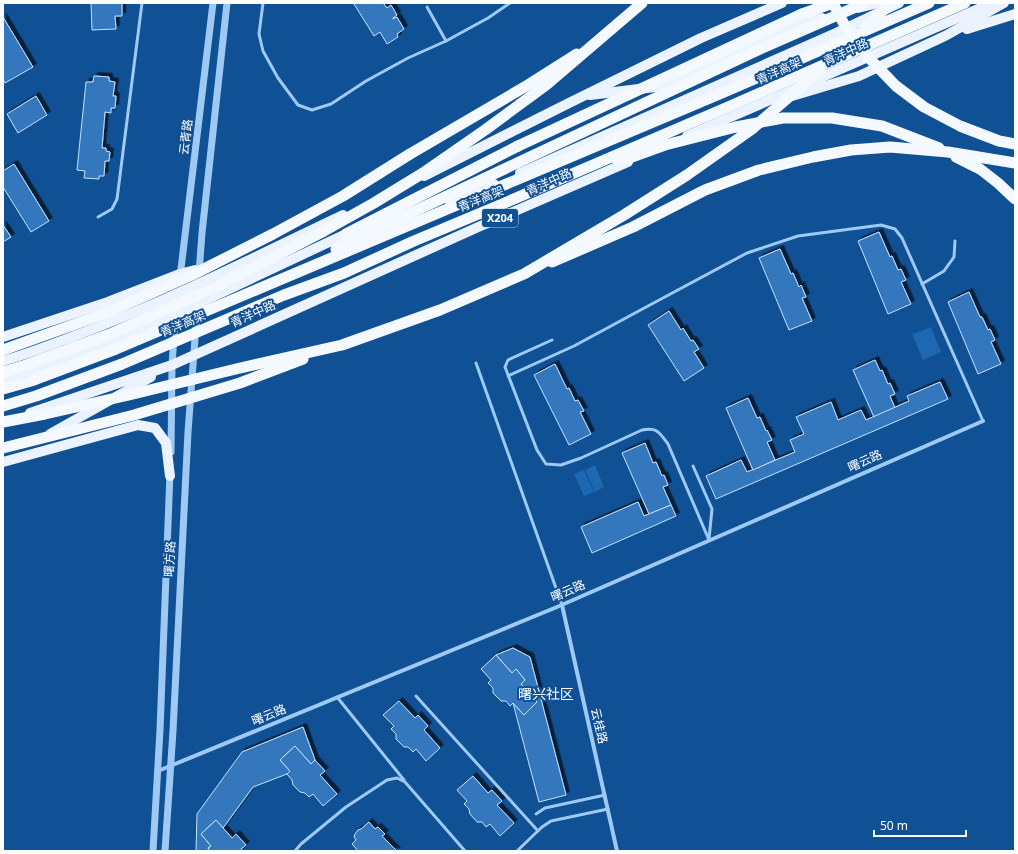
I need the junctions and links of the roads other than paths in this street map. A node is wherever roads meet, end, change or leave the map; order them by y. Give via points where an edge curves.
1 (142, 3) edge
2 (213, 3) edge
3 (227, 3) edge
4 (263, 3) edge
5 (510, 3) edge
6 (642, 3) edge
7 (782, 3) edge
8 (833, 3) edge
9 (865, 3) edge
10 (878, 3) edge
11 (891, 3) edge
12 (900, 3) edge
13 (928, 3) edge
14 (965, 3) edge
15 (992, 3) edge
16 (1004, 3) edge
17 (427, 7) dead end
18 (1015, 14) edge
19 (944, 36) junction
20 (601, 39) junction
21 (446, 41) junction
22 (582, 96) junction
23 (748, 109) junction
24 (1015, 144) edge
25 (1015, 163) edge
26 (1015, 198) edge
27 (507, 202) junction
28 (353, 210) junction
29 (98, 217) dead end
30 (346, 234) junction
31 (955, 241) dead end
32 (275, 247) junction
33 (283, 264) junction
34 (200, 268) junction
35 (180, 274) junction
36 (524, 274) junction
37 (199, 283) junction
38 (922, 284) junction
39 (258, 289) junction
40 (177, 293) junction
41 (197, 304) junction
42 (176, 314) junction
43 (3, 337) edge
44 (552, 340) dead end
45 (342, 345) junction
46 (3, 350) edge
47 (193, 356) junction
48 (3, 361) edge
49 (476, 364) dead end
50 (172, 365) junction
51 (3, 372) edge
52 (508, 376) junction
53 (3, 379) edge
54 (3, 389) edge
55 (3, 406) edge
56 (983, 421) joint
57 (3, 422) edge
58 (3, 448) edge
59 (3, 461) edge
60 (693, 466) dead end
61 (170, 476) junction
62 (709, 540) junction
63 (562, 605) junction
64 (416, 696) dead end
65 (337, 697) junction
66 (170, 766) junction
67 (158, 771) junction
68 (405, 782) junction
69 (604, 795) junction
70 (608, 810) junction
71 (536, 814) dead end
72 (538, 832) junction
73 (153, 851) edge
74 (165, 851) edge
75 (295, 851) edge
76 (465, 851) edge
77 (517, 851) edge
78 (617, 851) edge

1 - 29 lane via 117,199 112,209
2 - 35 street, 云青路
3 - 34 street
4 - 21 lane via 259,34 262,51 298,105 312,110 331,104 366,81
5 - 21 lane
6 - 20 highway, bridge
7 - 22 main road via 701,38
8 - 24 highway, bridge via 845,26 869,58 896,86 924,107 960,126 999,141
8 - 30 highway, bridge via 802,14 518,146
9 - 39 highway, bridge via 760,49 368,233
10 - 22 main road via 789,27 663,86
11 - 36 highway, bridge via 842,52 752,130 624,215
12 - 30 main road, 青洋中路 via 494,184
13 - 39 highway, 青洋高架, bridge
14 - 27 highway, 青洋高架, bridge
15 - 23 main road, 青洋中路 / X204
16 - 19 main road
17 - 21 lane
18 - 19 main road
19 - 23 main road via 859,76
20 - 46 highway, bridge via 343,196 273,234 192,275 109,312
20 - 51 highway, bridge via 485,130 374,203 324,231 218,286 110,334
22 - 28 main road
23 - 47 main road, 青洋中路 / X204
25 - 36 highway, bridge via 948,152 890,147 851,150 813,157 759,170 705,190 633,227
26 - 27 highway, bridge via 980,169 935,146 882,126 832,118 783,118 664,145
27 - 55 highway, 青洋高架, bridge via 122,364
28 - 32 main road
28 - 33 main road
30 - 33 main road, 青洋中路
31 - 38 lane via 954,257 944,270
32 - 34 main road
32 - 37 main road
33 - 41 main road, 青洋中路
34 - 35 main road
34 - 37 street, 曙方路
35 - 40 street, 曙方路
35 - 43 main road via 108,302
36 - 45 highway, bridge via 440,310
37 - 40 main road
37 - 41 street, 曙方路
38 - 52 lane via 902,238 895,229 881,225 798,236 747,253 574,346
38 - 56 lane
39 - 54 highway, 青洋高架, bridge via 116,349
40 - 42 street, 曙方路
40 - 48 main road via 117,320
41 - 42 main road, 青洋中路
41 - 47 street, 曙方路
42 - 50 street, 曙方路
42 - 53 main road, 青洋中路 via 72,358
44 - 52 lane via 508,360 505,367
45 - 57 highway, bridge
45 - 58 highway, bridge via 240,383 134,415
47 - 50 main road, 青洋中路 / X204
47 - 66 street, 曙方路
49 - 63 lane
50 - 57 main road, 青洋中路 / X204
50 - 59 main road
50 - 61 street, 曙方路
52 - 62 lane via 537,450 546,464 561,465 581,458 642,430 651,428 660,433 668,444
56 - 62 street, 曙云路
59 - 61 main road via 138,424 155,428 166,442
60 - 62 lane via 712,509
61 - 67 street, 曙方路
62 - 63 street, 曙云路
63 - 65 street, 曙云路
63 - 69 street, 云桂路
64 - 72 lane
65 - 66 street, 曙云路
65 - 68 lane
66 - 67 street, 曙云路
66 - 74 street, 曙方路
67 - 73 street, 曙方路
68 - 75 lane via 397,778 387,780 346,807
68 - 76 lane
69 - 70 street, 云桂路
69 - 71 lane via 545,808
70 - 72 lane via 551,821
70 - 78 street, 云桂路
72 - 77 lane

